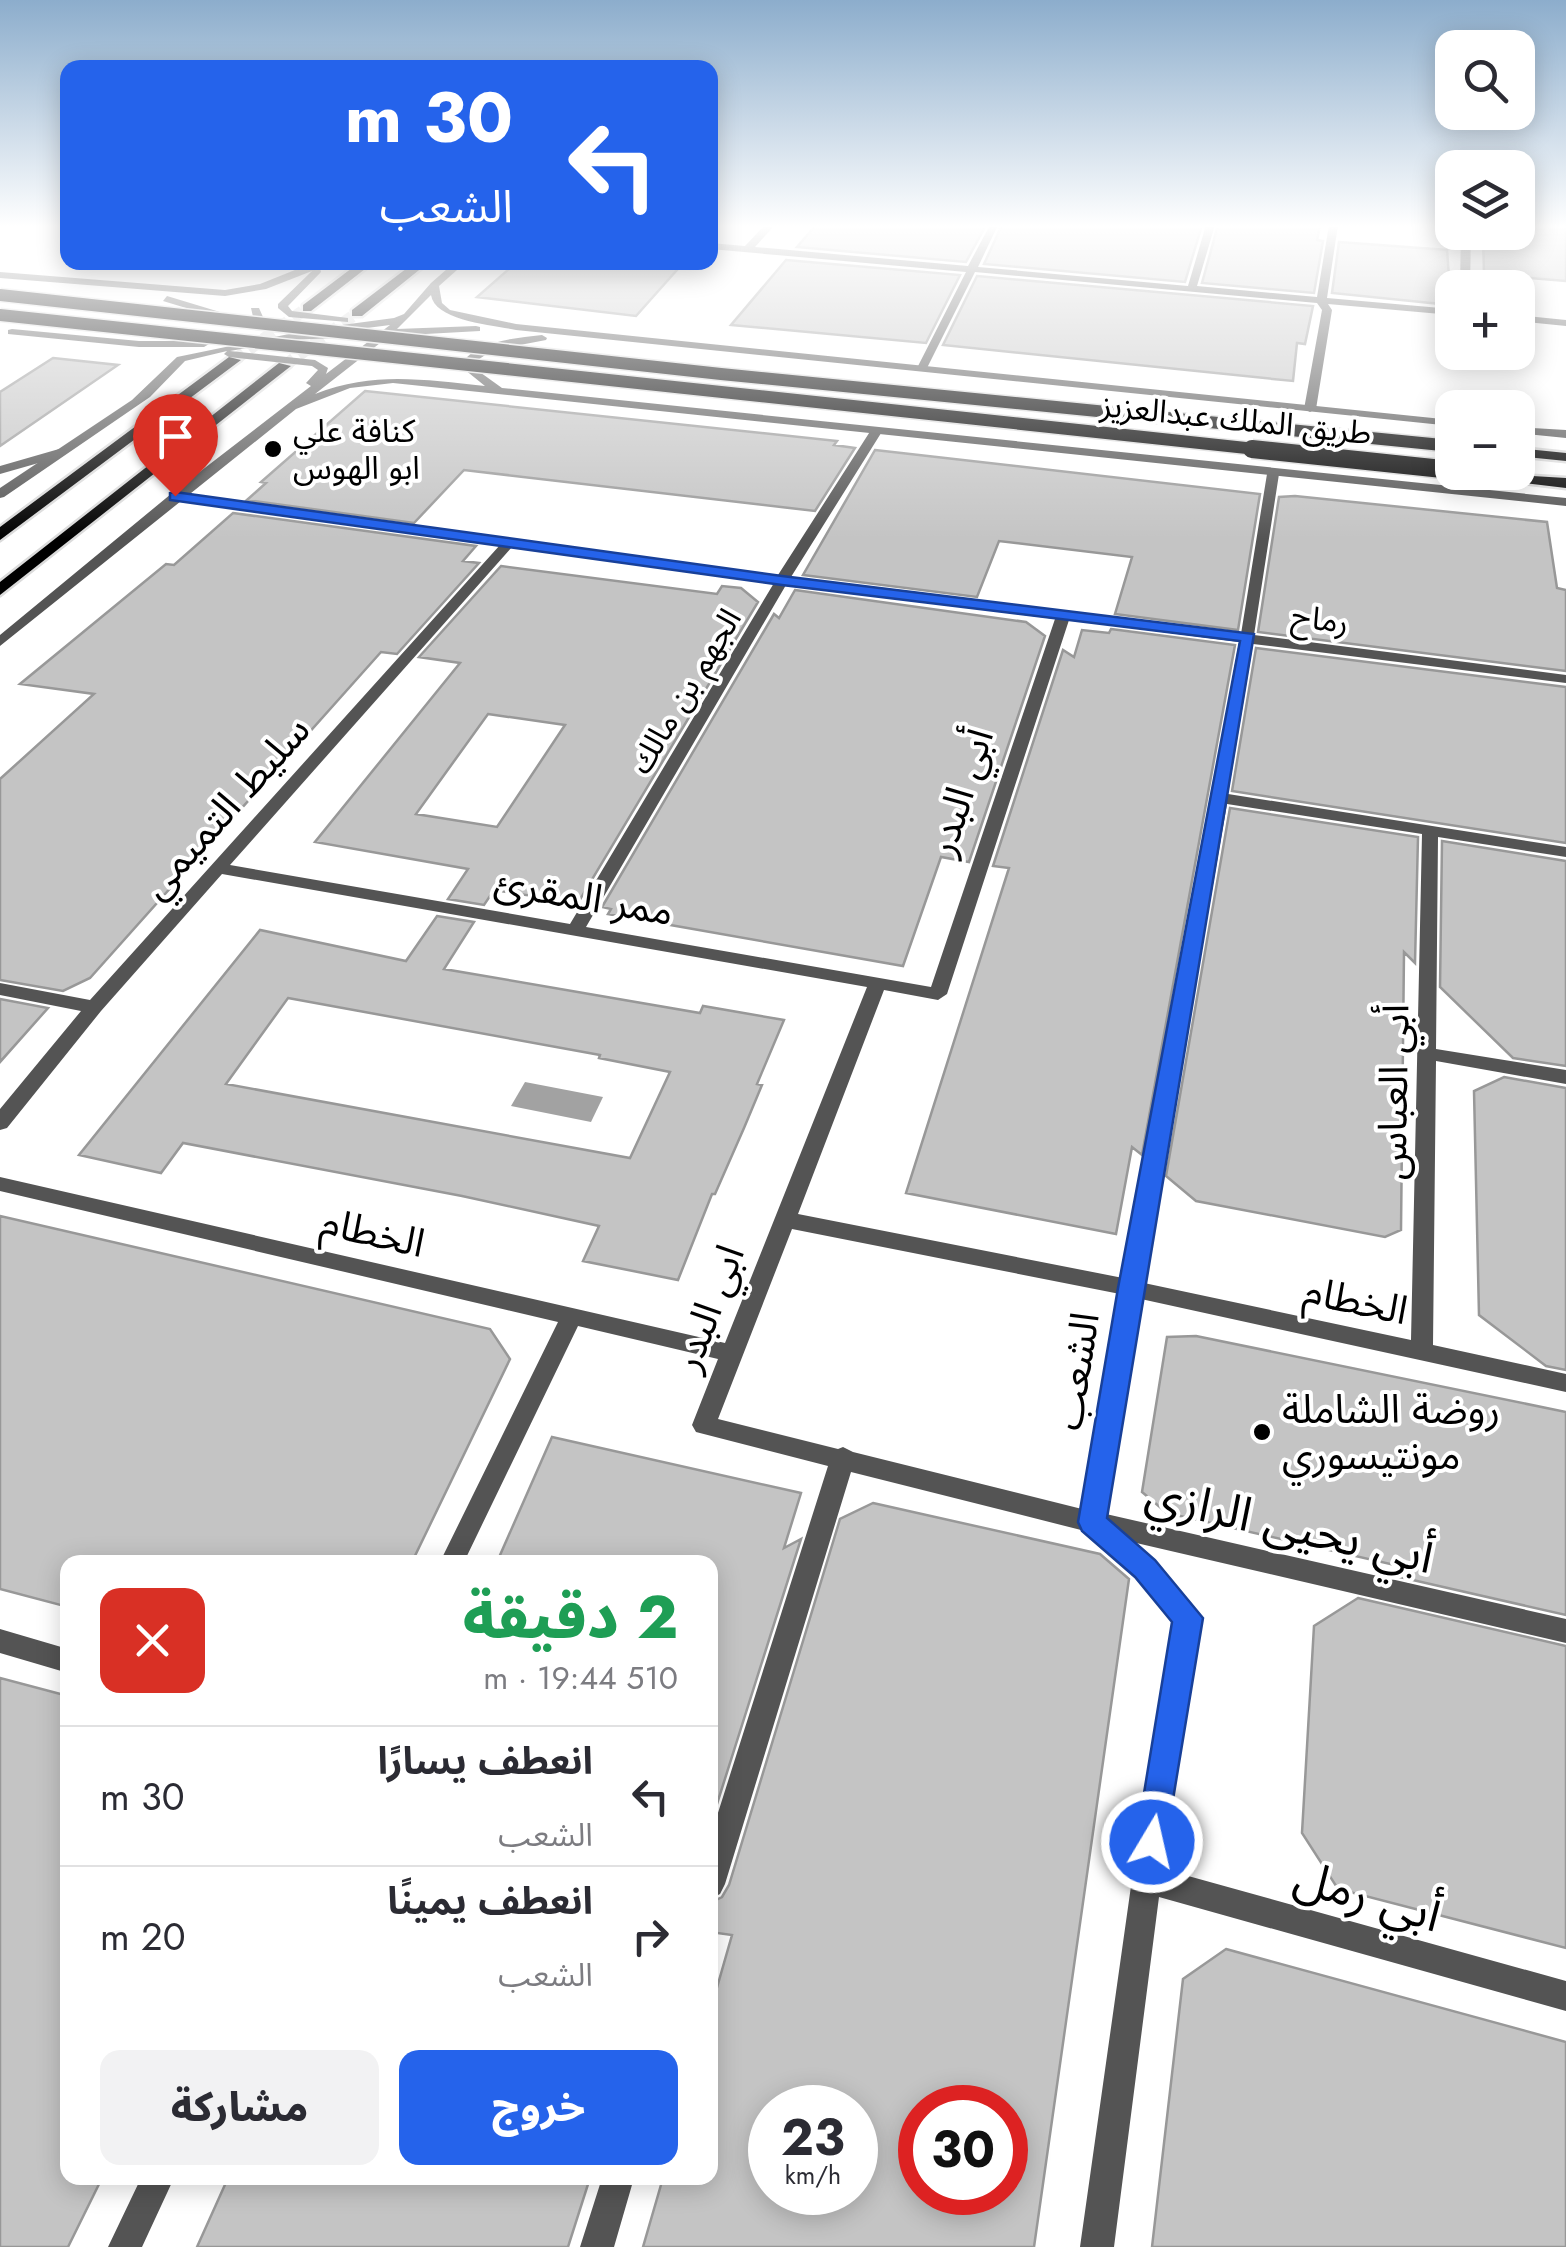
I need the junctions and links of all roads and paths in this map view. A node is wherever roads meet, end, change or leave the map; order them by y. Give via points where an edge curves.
1 (117, 330) edge
2 (139, 330) edge
3 (226, 330) edge
4 (273, 330) edge
5 (280, 330) edge
6 (313, 330) tunnel mouth
7 (338, 330) edge
8 (388, 330) edge
9 (419, 330) edge
10 (499, 330) edge
11 (542, 330) edge
12 (940, 330) edge
13 (1324, 330) edge
14 (6, 332) edge
15 (384, 333) junction
16 (569, 334) junction
17 (292, 335) junction
18 (204, 344) junction
19 (181, 359) junction
20 (349, 359) junction
21 (234, 360) tunnel mouth
22 (284, 366) tunnel mouth
23 (922, 368) junction
24 (334, 370) junction
25 (522, 394) junction
26 (138, 400) junction
27 (290, 407) junction
28 (1310, 409) junction
29 (1435, 421) edge
30 (876, 430) junction
31 (1535, 431) edge
32 (1566, 434) edge
33 (1435, 444) edge
34 (59, 453) junction
35 (1535, 454) edge
36 (1566, 457) edge
37 (1435, 468) edge
38 (0, 470) edge
39 (1273, 474) junction
40 (1535, 479) edge
41 (1566, 483) edge
42 (0, 494) edge
43 (175, 496) junction
44 (1566, 502) edge
45 (0, 535) edge
46 (508, 543) junction
47 (782, 580) junction
48 (0, 590) edge
49 (1063, 616) junction
50 (1248, 638) junction
51 (0, 642) edge
52 (1566, 679) edge
53 (1221, 798) junction
54 (1430, 832) junction
55 (1566, 852) edge
56 (218, 868) junction
57 (574, 930) junction
58 (878, 983) junction
59 (0, 989) edge
60 (938, 994) joint
61 (94, 1007) junction
62 (1430, 1054) junction
63 (1566, 1077) edge
64 (0, 1124) edge
65 (0, 1184) edge
66 (783, 1219) junction
67 (1130, 1288) junction
68 (571, 1317) junction
69 (730, 1353) junction
70 (1422, 1353) junction
71 (1566, 1383) edge
72 (704, 1425) joint
73 (843, 1457) junction
74 (1092, 1522) junction
75 (455, 1555) edge
76 (1566, 1630) edge
77 (0, 1642) edge
78 (60, 1659) edge
79 (718, 1858) edge
80 (1147, 1880) junction
81 (1566, 1996) edge
82 (155, 2185) edge
83 (616, 2185) edge
84 (125, 2247) edge
85 (596, 2247) edge
86 (1098, 2247) edge

1 - 14 street
2 - 37 main road, طريق الملك عبدالعزيز, bridge
3 - 18 street
4 - 17 street
5 - 17 street
6 - 33 main road, طريق الملك عبدالعزيز, bridge
7 - 17 street
8 - 15 street
9 - 15 street
10 - 16 street
11 - 16 street
12 - 23 street
13 - 28 street
14 - 18 street
14 - 26 street via 154,359 162,365
15 - 17 street
15 - 20 street
16 - 23 street
16 - 25 street via 499,344 464,364 484,382
17 - 18 street
17 - 19 street
17 - 20 street
17 - 24 street
18 - 19 street
19 - 26 street
20 - 24 street
20 - 25 street via 384,373
21 - 45 main road
22 - 48 main road
23 - 28 street
24 - 27 street
25 - 27 street via 393,380 348,385
25 - 30 street
26 - 27 street via 204,358 228,354 324,370
26 - 34 street
27 - 43 street
28 - 29 street
30 - 39 street
30 - 47 street, الجهم بن مالك
31 - 32 street
34 - 38 street
34 - 42 street
35 - 36 main road
39 - 44 street
39 - 50 street, الشعب
40 - 41 main road
43 - 46 street, رماح
43 - 51 street
46 - 47 street, رماح
46 - 56 street, سليط التميمي
47 - 49 street, رماح
47 - 57 street, الجهم بن مالك
49 - 50 street, رماح
49 - 60 street, أبي البدر
50 - 52 street, رماح
50 - 53 street, الشعب
53 - 54 street
53 - 67 street, الشعب
54 - 55 street
54 - 62 street, أبي العباس
56 - 57 street, ممر المقرئ
56 - 61 street, سليط التميمي
57 - 58 street, ممر المقرئ
58 - 60 street, ممر المقرئ
58 - 66 street
59 - 61 street
61 - 64 street, سليط التميمي
62 - 63 street
62 - 70 street, أبي العباس
65 - 68 street, الخطام
66 - 67 street, الخطام
66 - 69 street, ابي البدر
67 - 70 street, الخطام
67 - 74 street, الشعب
68 - 69 street, الخطام
68 - 75 street
69 - 72 street, ابي البدر
70 - 71 street, الخطام
72 - 73 street, أبي يحيى الرازي
73 - 74 street, أبي يحيى الرازي
73 - 79 street
74 - 76 street, أبي يحيى الرازي
74 - 80 street via 1188,1618
77 - 78 street
80 - 81 street, أبي رمل
80 - 86 street
82 - 84 street
83 - 85 street

